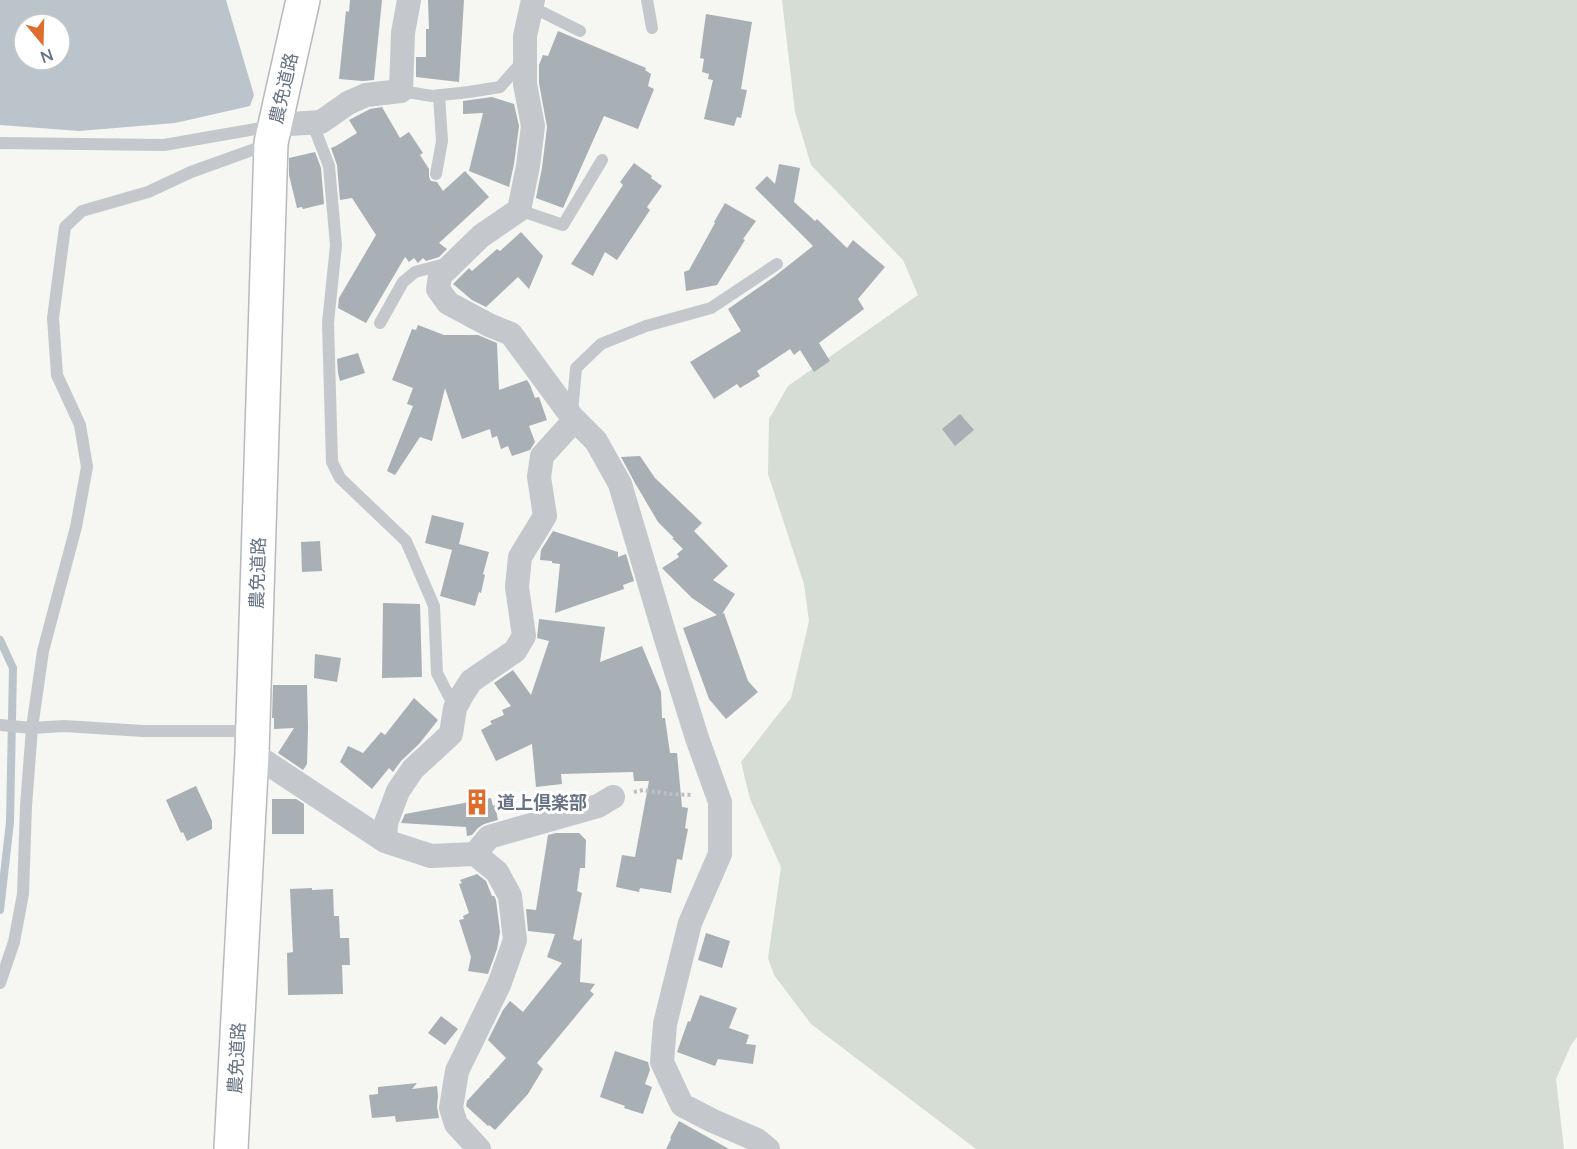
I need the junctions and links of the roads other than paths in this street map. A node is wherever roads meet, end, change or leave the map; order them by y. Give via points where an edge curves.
1 (303, 0) edge
2 (409, 0) edge
3 (647, 0) edge
4 (532, 3) edge
5 (652, 28) dead end
6 (580, 31) dead end
7 (525, 59) junction
8 (401, 91) junction
9 (439, 95) junction
10 (312, 122) junction
11 (273, 134) junction
12 (0, 143) edge
13 (602, 159) dead end
14 (436, 174) dead end
15 (519, 210) junction
16 (455, 261) junction
17 (777, 264) dead end
18 (380, 323) dead end
19 (572, 417) junction
20 (455, 708) junction
21 (0, 725) edge
22 (28, 727) junction
23 (252, 742) junction
24 (613, 797) road end
25 (385, 841) junction
26 (475, 854) junction
27 (0, 983) edge
28 (231, 1149) edge
29 (479, 1149) edge
30 (768, 1149) edge

1 - 11 street, 農免道路
2 - 8 street via 403,33
3 - 5 lane
4 - 6 lane
4 - 7 street
7 - 9 lane via 500,87
7 - 15 street via 533,126
8 - 9 lane
8 - 10 street via 366,95 321,122
9 - 14 lane via 442,141
10 - 11 street
10 - 20 lane via 329,166 336,245 328,323 332,462 340,478 406,540 434,606 437,673
11 - 12 lane via 165,145
11 - 22 lane via 148,192 82,211 64,227 53,318 57,375 80,425 87,467
11 - 23 street, 農免道路
13 - 15 lane via 562,225
15 - 16 street via 481,236
16 - 18 lane via 416,272 403,282
16 - 19 street via 440,276 438,289 448,303 511,334
17 - 19 lane via 711,308 646,326 601,344 576,368
19 - 20 street via 572,424 542,456 539,477 545,516 520,557 517,586 524,636 514,651 471,681
19 - 30 street via 596,441 620,484 720,802 720,854 690,923 665,1024 662,1062 682,1105 757,1140
20 - 25 street via 451,734 414,769 398,791 386,824
21 - 22 lane
22 - 23 lane via 143,731
22 - 27 lane via 23,894 14,942
23 - 25 street
23 - 28 street, 農免道路
24 - 26 street via 598,806 489,837
25 - 26 street via 431,856
26 - 29 street via 497,872 510,896 515,940 499,985 457,1071 451,1107 456,1124

